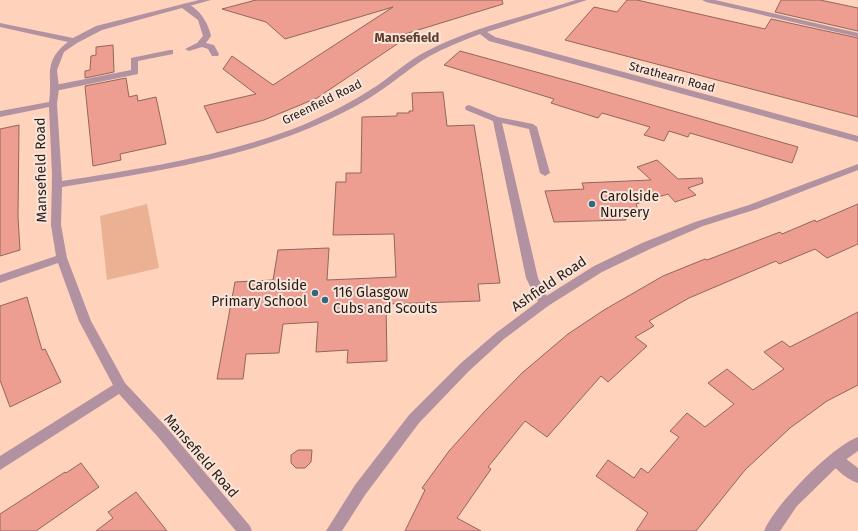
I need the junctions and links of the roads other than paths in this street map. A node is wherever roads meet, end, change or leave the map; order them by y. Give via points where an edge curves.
1 (207, 0) edge
2 (584, 0) edge
3 (706, 0) edge
4 (185, 6) junction
5 (0, 25) edge
6 (482, 32) junction
7 (858, 35) edge
8 (74, 41) junction
9 (201, 44) junction
10 (189, 49) dead end
11 (170, 52) dead end
12 (215, 54) dead end
13 (55, 88) junction
14 (53, 104) junction
15 (469, 108) dead end
16 (0, 114) edge
17 (497, 120) junction
18 (858, 139) edge
19 (858, 167) edge
20 (545, 173) dead end
21 (57, 185) junction
22 (62, 258) junction
23 (0, 279) edge
24 (544, 303) junction
25 (120, 387) junction
26 (858, 443) edge
27 (836, 459) junction
28 (0, 464) edge
29 (858, 477) edge
30 (245, 531) edge
31 (333, 531) edge
32 (771, 531) edge

1 - 4 street, Mansefield Road
2 - 6 street, Greenfield Road
3 - 7 street
4 - 8 street, Mansefield Road via 99,28
4 - 9 street via 206,26 207,36
5 - 8 street
6 - 18 street, Strathearn Road via 492,39 561,60
6 - 21 street, Greenfield Road via 430,52 366,96 306,126 247,147
8 - 13 street, Mansefield Road via 61,51 55,62
9 - 10 street
9 - 12 street via 211,47
11 - 13 street via 134,60 135,72
13 - 14 street, Mansefield Road
14 - 16 street
14 - 21 street, Mansefield Road
15 - 17 street
17 - 20 street via 533,127
17 - 24 street via 532,278
19 - 24 street, Ashfield Road via 753,207 699,224 646,246 598,269
21 - 22 street, Mansefield Road via 56,224
22 - 23 street
22 - 25 street, Mansefield Road via 85,321
24 - 31 street, Ashfield Road via 500,336 465,367 414,419 365,483
25 - 28 street
25 - 30 street, Mansefield Road via 163,433
26 - 27 street
27 - 29 street
27 - 32 street via 792,501

